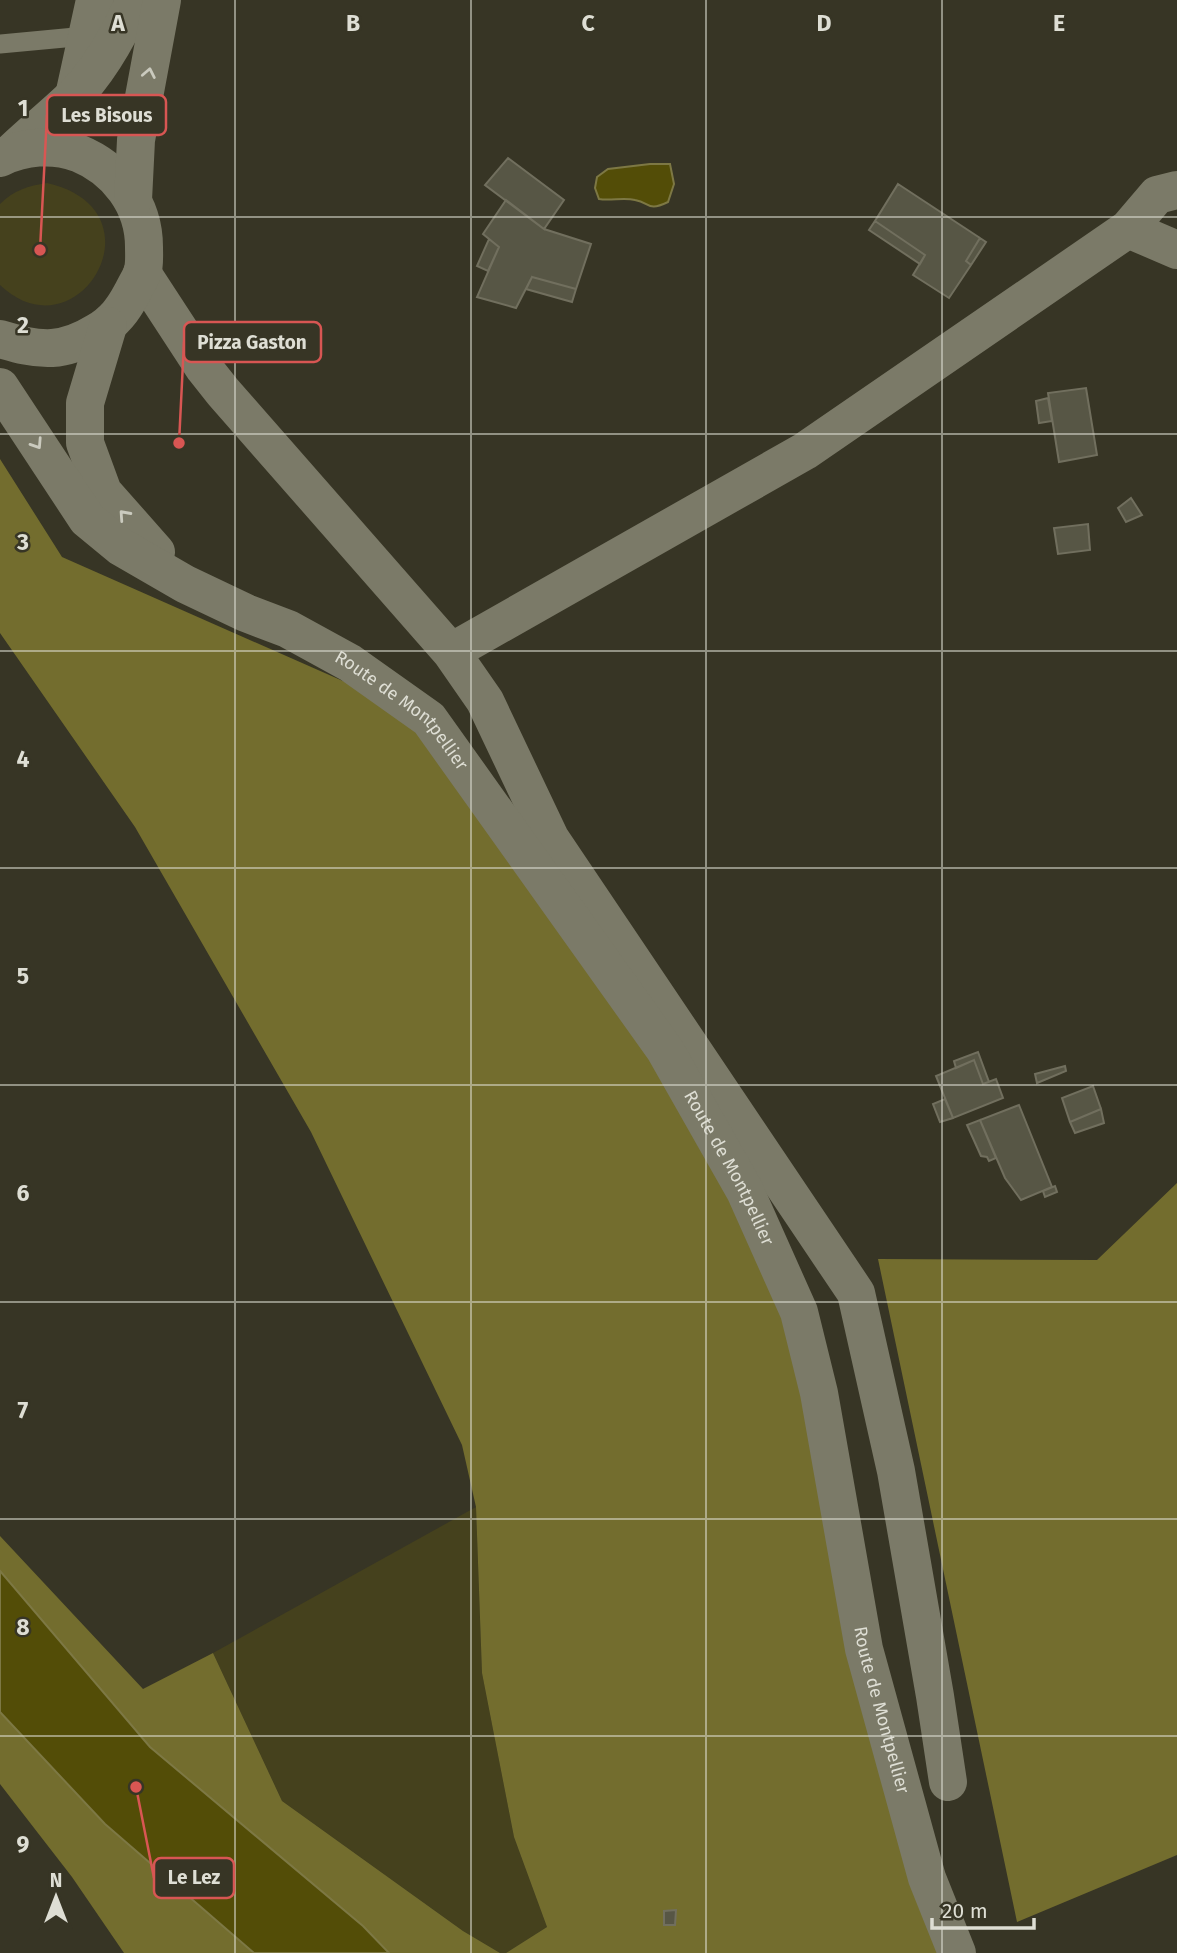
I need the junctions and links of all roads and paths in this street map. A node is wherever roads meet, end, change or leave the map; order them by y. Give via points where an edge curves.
1 (135, 0) edge
2 (162, 0) edge
3 (91, 18) edge
4 (0, 44) edge
5 (74, 96) junction
6 (6, 155) edge
7 (1177, 190) edge
8 (133, 200) junction
9 (1128, 229) junction
10 (1177, 250) edge
11 (142, 273) junction
12 (108, 326) junction
13 (0, 339) edge
14 (0, 387) edge
15 (186, 584) junction
16 (451, 652) junction
17 (948, 1782) dead end
18 (957, 1953) edge

1 - 5 main road via 107,52
8 -> 2 main road via 136,140
3 - 4 lane
3 - 5 main road
5 - 6 main road
6 - 8 main road via 40,147 68,149 117,177
7 - 9 main road via 1157,195
8 - 11 main road via 144,231
9 - 10 main road
9 - 16 main road via 805,451
11 - 12 main road via 123,311
11 - 16 main road via 223,392
12 - 13 main road via 83,341 54,348 24,347
15 -> 12 main road, Route de Montpellier via 103,492 85,443 85,404
14 -> 15 main road, Route de Montpellier via 87,519 121,547
15 - 18 main road, Route de Montpellier via 288,629 350,663 429,719 665,1050 746,1191 799,1312 819,1393 864,1649 927,1878
16 - 17 main road via 485,701 550,838 856,1293 898,1484

